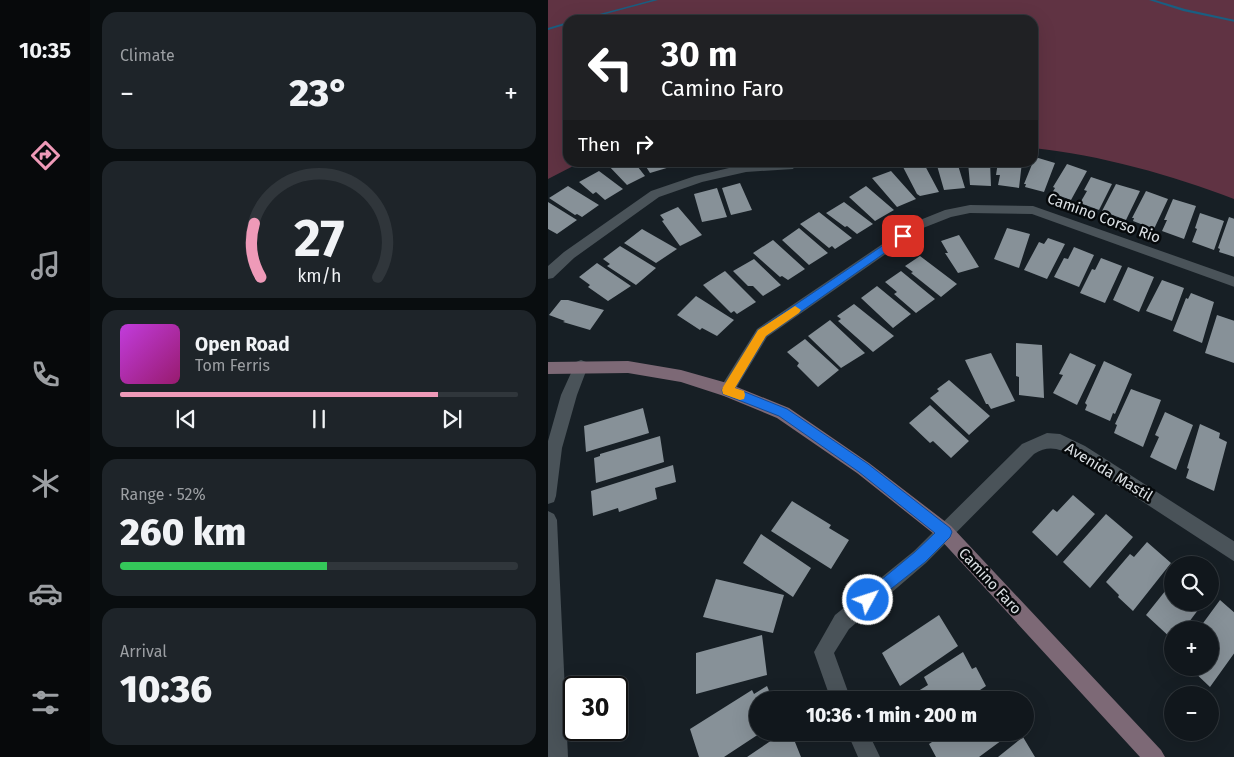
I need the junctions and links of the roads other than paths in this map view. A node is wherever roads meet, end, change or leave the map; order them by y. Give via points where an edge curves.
1 (768, 167) edge
2 (548, 274) edge
3 (1234, 282) edge
4 (581, 366) junction
5 (548, 368) edge
6 (727, 390) junction
7 (548, 496) edge
8 (548, 520) edge
9 (945, 532) junction
10 (1234, 554) edge
11 (838, 691) edge
12 (861, 741) edge
13 (557, 757) edge
14 (868, 757) edge
15 (1154, 757) edge

1 - 2 street via 746,168 698,179 655,194
3 - 6 street, Camino Corso Rio via 1033,210 970,209 949,213 919,225 762,333
4 - 5 street, Camino Faro
4 - 6 street, Camino Faro via 637,368 681,376
4 - 7 street via 554,448
6 - 9 street, Camino Faro via 783,413 863,468
8 - 13 street
9 - 10 street, Avenida Mastil via 1028,448 1037,442 1051,440 1080,451
9 - 11 street, Avenida Mastil via 842,622 824,652
9 - 15 street, Camino Faro
12 - 14 street

